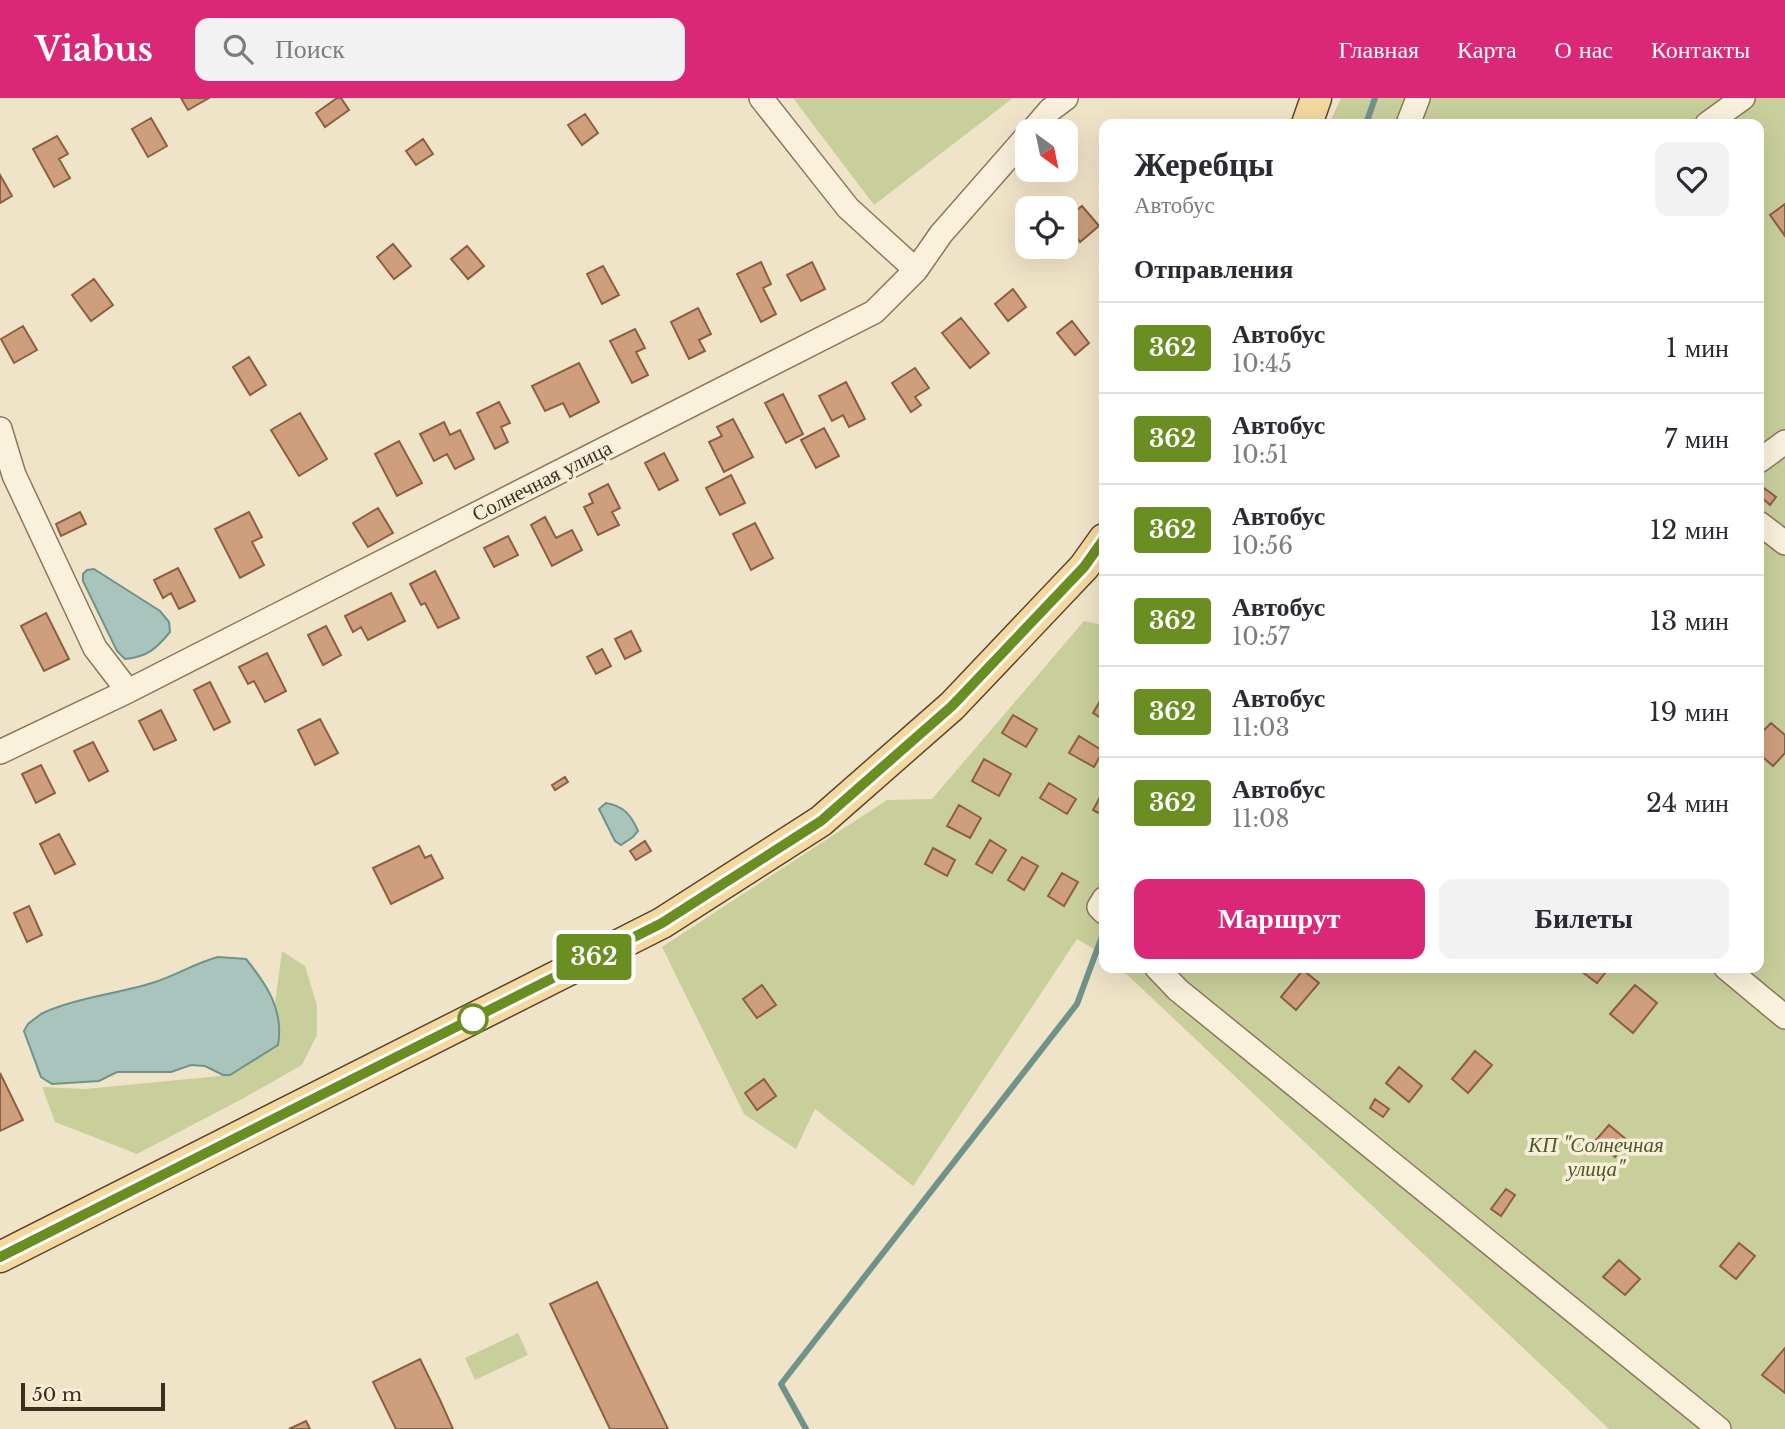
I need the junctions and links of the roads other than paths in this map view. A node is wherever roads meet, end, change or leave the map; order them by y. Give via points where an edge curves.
1 (761, 98) edge
2 (1066, 98) edge
3 (1316, 98) edge
4 (1418, 98) edge
5 (1743, 98) edge
6 (1042, 119) edge
7 (1309, 119) edge
8 (1410, 119) edge
9 (1714, 119) edge
10 (1015, 150) edge
11 (916, 270) junction
12 (0, 429) edge
13 (1785, 442) edge
14 (1764, 457) edge
15 (1764, 527) edge
16 (1785, 543) edge
17 (1099, 546) edge
18 (128, 691) junction
19 (0, 752) edge
20 (1162, 973) edge
21 (1732, 973) edge
22 (1785, 1017) edge
23 (0, 1257) edge
24 (1719, 1429) edge

1 - 11 street via 848,208
2 - 6 street
3 - 7 main road
4 - 8 street
5 - 9 street
10 - 11 street, Солнечная улица via 941,234
11 - 18 street, Солнечная улица via 874,312
12 - 18 street via 14,475 96,648
13 - 14 street
15 - 16 street
17 - 23 main road via 952,706 821,821 662,923
18 - 19 street, Солнечная улица
20 - 24 street
21 - 22 street

